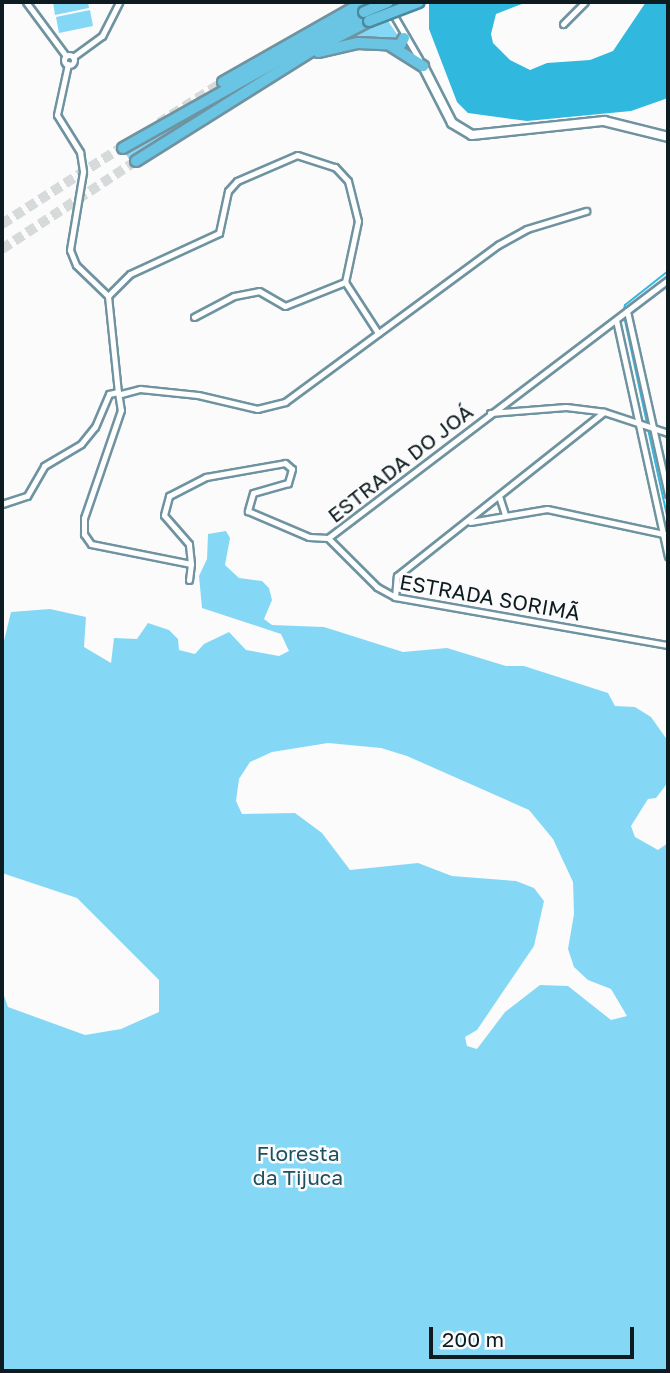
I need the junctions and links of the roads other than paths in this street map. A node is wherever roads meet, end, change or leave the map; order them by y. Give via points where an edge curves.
1 (26, 2) edge
2 (118, 2) edge
3 (387, 2) edge
4 (419, 2) edge
5 (585, 2) edge
6 (364, 9) edge
7 (563, 24) dead end
8 (404, 38) junction
9 (388, 44) junction
10 (70, 56) junction
11 (423, 66) junction
12 (223, 82) tunnel mouth
13 (229, 102) junction
14 (668, 137) edge
15 (123, 148) tunnel mouth
16 (136, 161) tunnel mouth
17 (586, 211) dead end
18 (668, 281) edge
19 (345, 282) junction
20 (108, 296) junction
21 (626, 312) junction
22 (194, 317) dead end
23 (617, 319) junction
24 (378, 333) junction
25 (517, 391) junction
26 (120, 393) junction
27 (523, 409) junction
28 (604, 412) junction
29 (489, 413) junction
30 (641, 423) junction
31 (651, 426) junction
32 (668, 433) edge
33 (668, 494) edge
34 (499, 496) junction
35 (2, 504) edge
36 (505, 514) junction
37 (467, 523) junction
38 (666, 535) edge
39 (328, 538) junction
40 (668, 556) edge
41 (191, 564) junction
42 (189, 580) dead end
43 (395, 597) junction
44 (668, 645) edge

1 - 10 street
2 - 10 street via 102,36
3 - 6 highway, bridge
3 - 8 street
4 - 6 highway, bridge
5 - 7 street
6 - 12 highway
6 - 13 highway
6 - 15 highway
8 - 9 highway via 400,45
8 - 11 street
9 - 11 highway
9 - 13 highway via 325,49
10 - 20 street via 57,115 80,152 83,172 70,250 76,265
11 - 14 street via 452,123 472,135 576,120 619,122
13 - 16 highway
17 - 24 street via 527,229 498,245
18 - 21 street, ESTRADA DO JOÁ
19 - 20 street via 358,221 355,201 335,167 298,155 237,181 228,191 219,233 130,274
19 - 22 street via 285,306 259,291 234,296
19 - 24 street
20 - 26 street
21 - 23 street, ESTRADA DO JOÁ
21 - 31 street
23 - 25 street, ESTRADA DO JOÁ
23 - 30 street
24 - 26 street via 299,394 271,407 140,389
25 - 27 street via 514,401
25 - 29 street, ESTRADA DO JOÁ
26 - 35 street via 109,394 95,427 81,444 44,466 27,496
26 - 41 street via 113,439 84,518 85,537 95,545
27 - 28 street via 566,407
27 - 29 street
28 - 30 street
28 - 34 street
29 - 39 street, ESTRADA DO JOÁ
30 - 31 street
30 - 38 street
31 - 32 street
31 - 33 street
34 - 36 street
34 - 37 street
36 - 37 street
36 - 38 street via 561,510
37 - 43 street via 397,576
38 - 40 street
39 - 41 street, ESTRADA DO JOÁ via 309,537 248,511 253,493 288,482 290,465 235,471 187,485 167,499 164,515 189,544
39 - 43 street, ESTRADA SORIMÃ via 377,587
41 - 42 street
43 - 44 street, ESTRADA SORIMÃ

